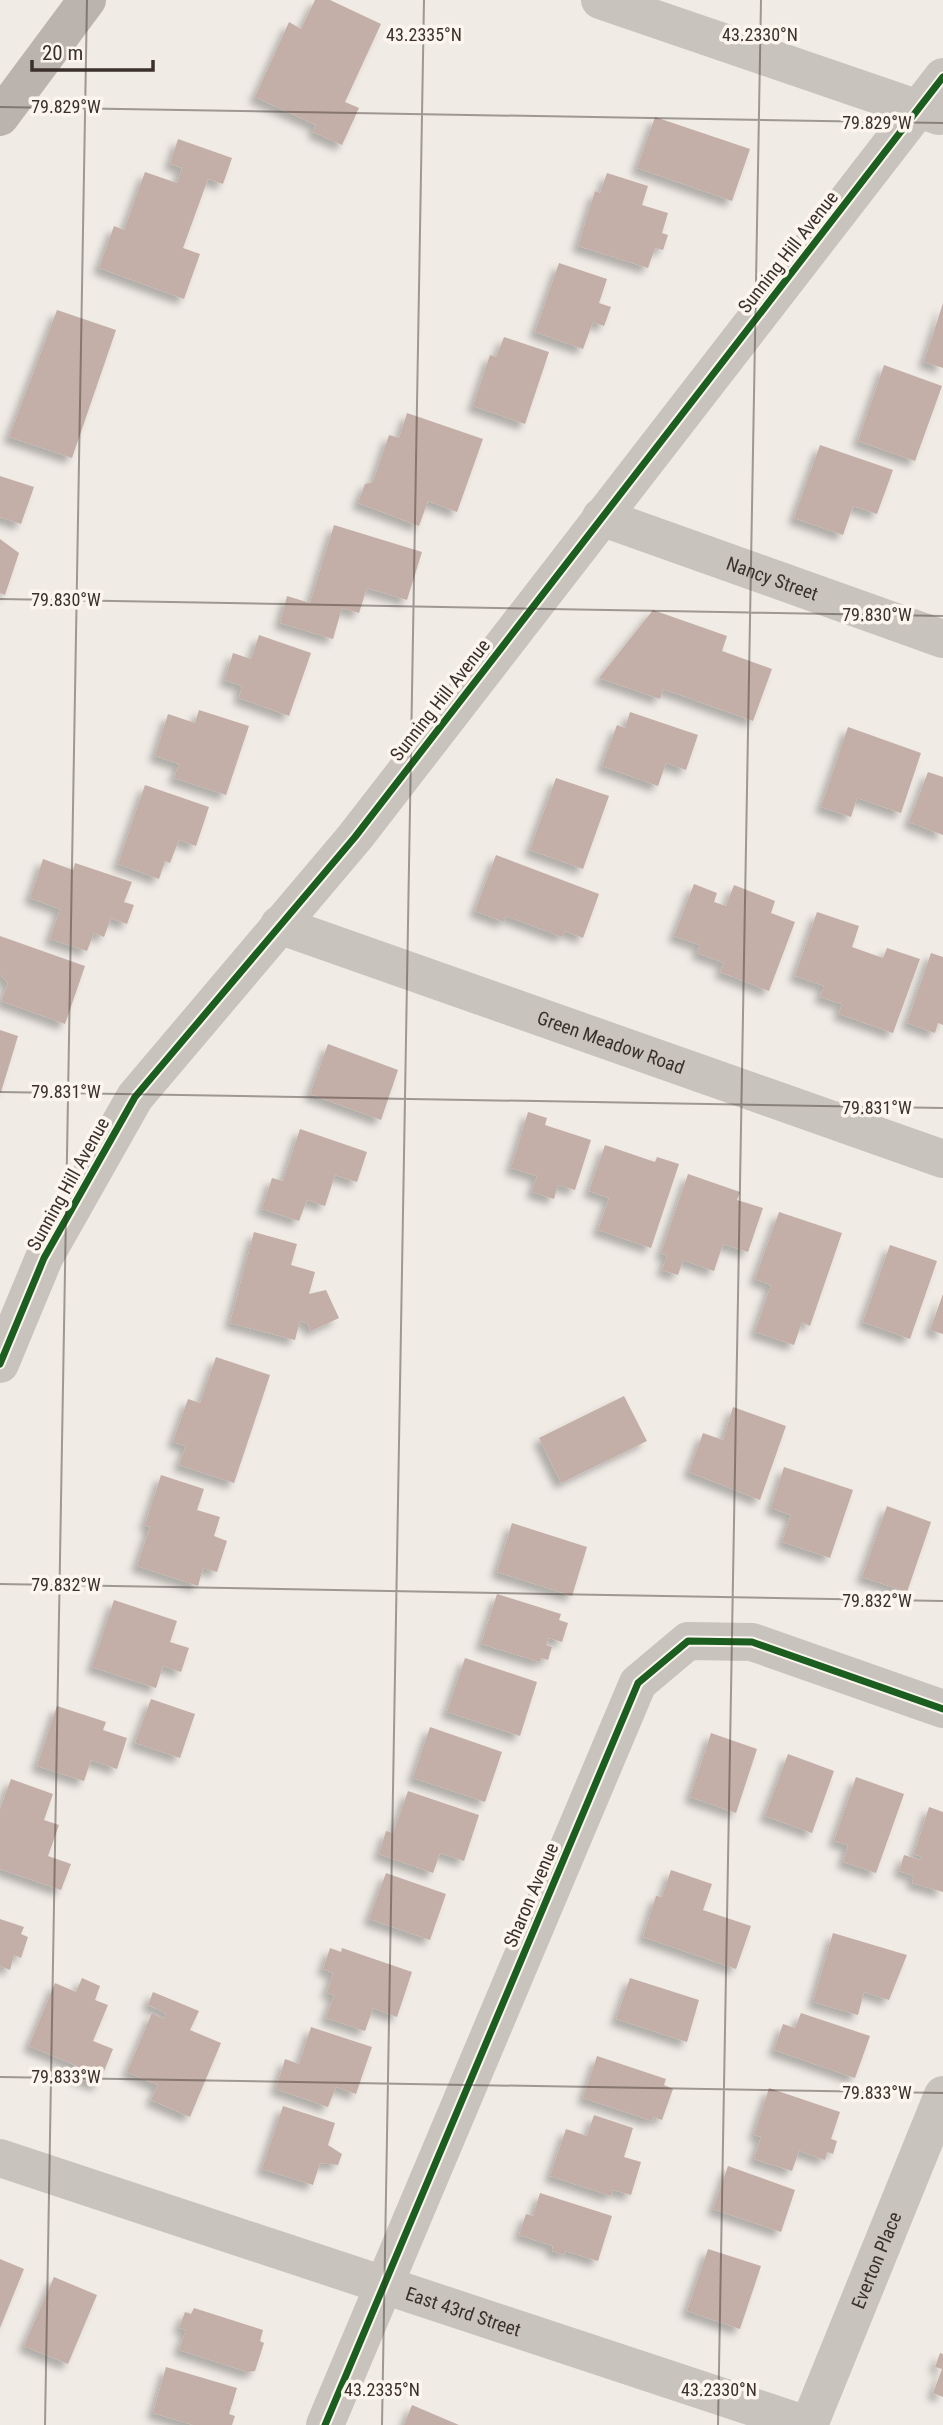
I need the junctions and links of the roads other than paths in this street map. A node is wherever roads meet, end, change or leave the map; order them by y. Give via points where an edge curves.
1 (86, 0) edge
2 (600, 0) edge
3 (943, 77) edge
4 (930, 113) edge
5 (0, 117) edge
6 (601, 517) junction
7 (943, 639) edge
8 (279, 925) junction
9 (943, 1159) edge
10 (0, 1364) edge
11 (943, 1707) edge
12 (943, 2095) edge
13 (0, 2158) edge
14 (383, 2287) junction
15 (325, 2425) edge
16 (808, 2425) edge

1 - 5 main road
2 - 4 street
3 - 4 street, Sunning Hill Avenue
4 - 6 street, Sunning Hill Avenue
6 - 7 street, Nancy Street
6 - 8 street, Sunning Hill Avenue via 355,837
8 - 9 street, Green Meadow Road
8 - 10 street, Sunning Hill Avenue via 135,1097 44,1258
11 - 14 street, Sharon Avenue via 751,1642 688,1641 638,1683
12 - 16 street, Everton Place
13 - 14 street, East 43rd Street
14 - 15 street, Sharon Avenue
14 - 16 street, East 43rd Street

